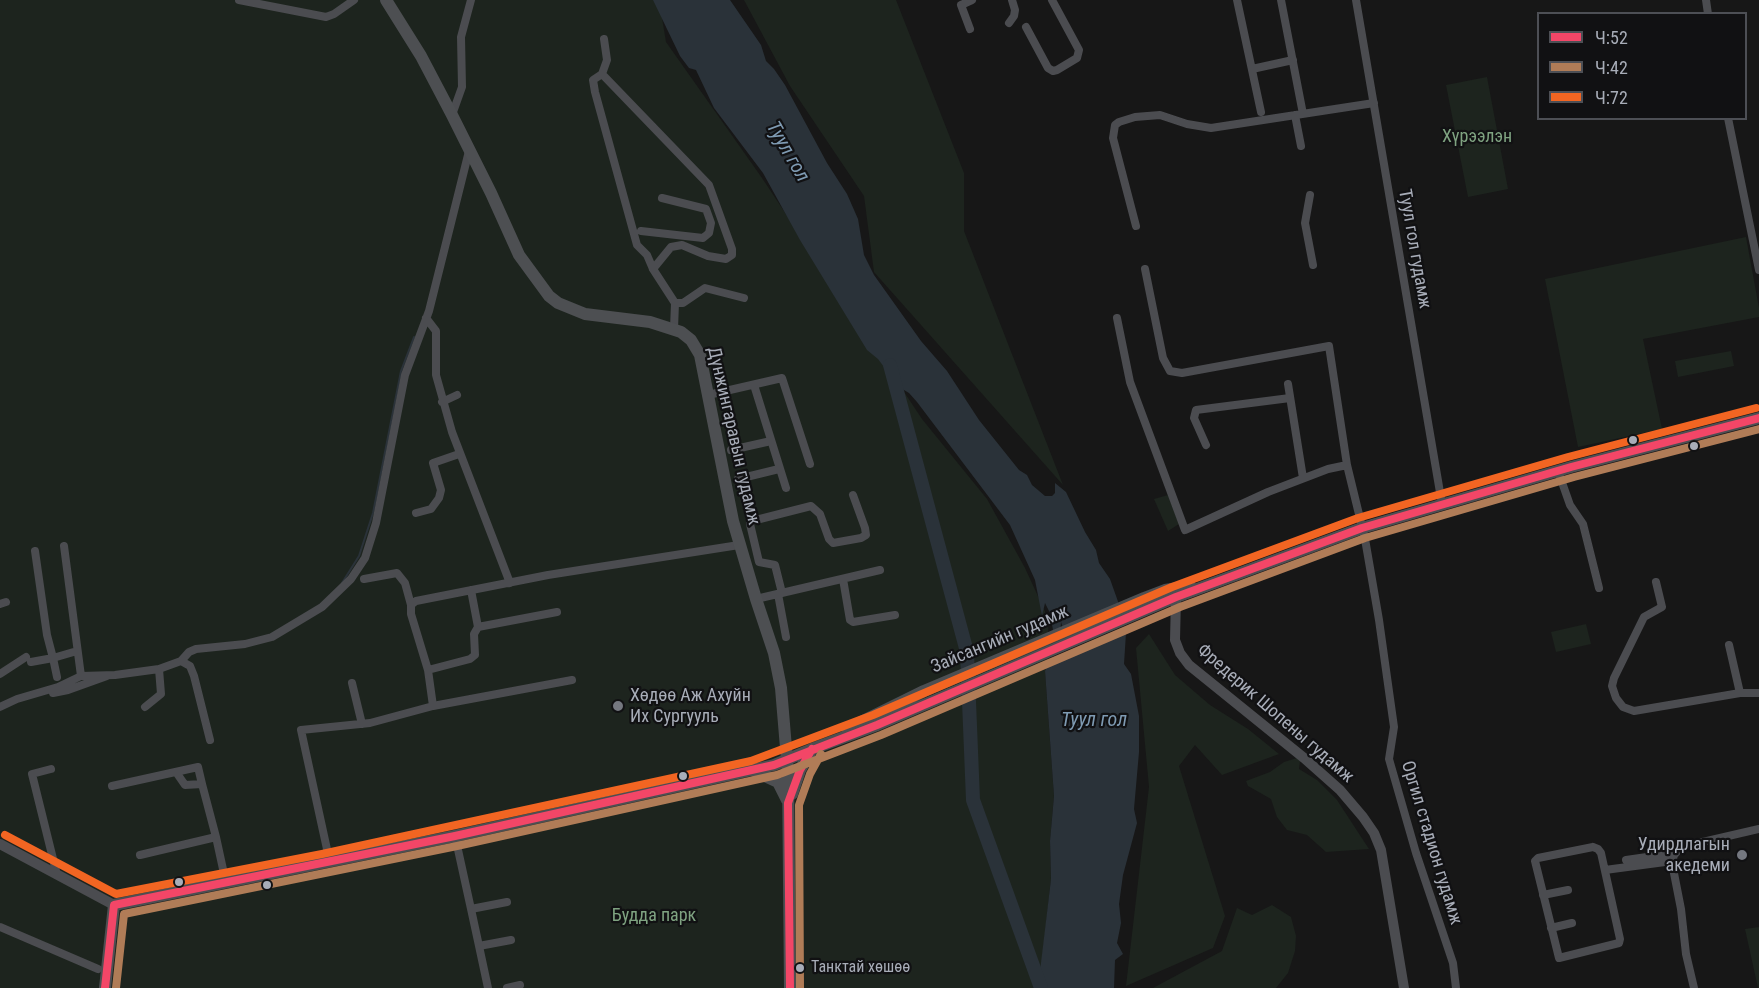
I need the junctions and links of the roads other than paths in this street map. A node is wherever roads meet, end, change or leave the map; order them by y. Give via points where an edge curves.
1 (238, 0) edge
2 (354, 0) edge
3 (386, 0) edge
4 (471, 0) edge
5 (972, 0) edge
6 (1012, 0) edge
7 (1052, 0) edge
8 (1238, 0) edge
9 (1281, 0) edge
10 (1356, 0) edge
11 (1009, 23) dead end
12 (1026, 27) dead end
13 (970, 29) dead end
14 (604, 39) dead end
15 (1293, 60) junction
16 (1252, 69) junction
17 (602, 74) junction
18 (1374, 103) junction
19 (1261, 112) dead end
20 (452, 115) junction
21 (1299, 115) junction
22 (1728, 120) edge
23 (1301, 146) dead end
24 (469, 149) junction
25 (1310, 195) dead end
26 (662, 198) dead end
27 (1136, 226) dead end
28 (641, 231) dead end
29 (1312, 265) dead end
30 (653, 269) junction
31 (1145, 269) dead end
32 (1759, 270) edge
33 (744, 298) dead end
34 (675, 303) junction
35 (426, 318) junction
36 (1117, 318) dead end
37 (674, 330) junction
38 (1288, 384) dead end
39 (754, 385) junction
40 (457, 395) dead end
41 (708, 395) junction
42 (1290, 398) junction
43 (442, 402) junction
44 (1759, 418) edge
45 (1737, 424) junction
46 (1759, 429) edge
47 (771, 441) junction
48 (1206, 445) dead end
49 (731, 450) dead end
50 (459, 454) junction
51 (810, 464) dead end
52 (1347, 465) junction
53 (780, 469) junction
54 (1558, 471) junction
55 (1303, 478) junction
56 (738, 479) dead end
57 (786, 488) dead end
58 (853, 495) dead end
59 (1442, 504) junction
60 (416, 513) dead end
61 (1362, 528) junction
62 (739, 545) junction
63 (64, 546) dead end
64 (35, 551) dead end
65 (880, 570) dead end
66 (364, 579) dead end
67 (843, 579) junction
68 (1656, 582) dead end
69 (510, 583) junction
70 (1209, 584) junction
71 (1599, 588) dead end
72 (471, 590) junction
73 (780, 593) junction
74 (1176, 597) junction
75 (756, 600) junction
76 (1147, 603) junction
77 (411, 605) junction
78 (557, 612) dead end
79 (894, 615) dead end
80 (478, 627) junction
81 (786, 637) dead end
82 (1729, 645) dead end
83 (77, 651) junction
84 (53, 658) junction
85 (181, 661) junction
86 (159, 669) junction
87 (428, 670) junction
88 (0, 674) edge
89 (113, 675) junction
90 (81, 676) junction
91 (57, 677) dead end
92 (572, 680) dead end
93 (352, 683) dead end
94 (42, 692) junction
95 (1740, 693) junction
96 (1759, 693) edge
97 (433, 706) junction
98 (0, 707) edge
99 (145, 707) dead end
100 (362, 724) junction
101 (210, 740) dead end
102 (812, 749) junction
103 (788, 759) junction
104 (51, 769) dead end
105 (754, 771) junction
106 (176, 772) junction
107 (202, 784) junction
108 (112, 786) dead end
109 (788, 803) junction
110 (1759, 829) edge
111 (455, 836) junction
112 (216, 837) junction
113 (0, 844) edge
114 (1681, 848) junction
115 (1669, 851) junction
116 (140, 855) dead end
117 (1626, 860) dead end
118 (330, 863) junction
119 (1605, 870) junction
120 (57, 875) junction
121 (226, 883) junction
122 (1568, 890) dead end
123 (1543, 895) junction
124 (507, 902) dead end
125 (114, 905) junction
126 (471, 909) junction
127 (1572, 923) dead end
128 (0, 927) edge
129 (1551, 928) junction
130 (511, 940) dead end
131 (479, 946) junction
132 (98, 969) dead end
133 (520, 985) dead end
134 (105, 988) edge
135 (488, 988) edge
136 (507, 988) edge
137 (790, 988) edge
138 (1404, 988) edge
139 (1456, 988) edge
140 (1694, 988) edge

1 - 2 street via 326,17
3 - 20 main road, Дүнжингаравын гудамж
4 - 20 street via 461,37 462,87
5 - 13 street via 961,5
6 - 11 street via 1015,10
7 - 12 street via 1079,50 1077,58 1057,70 1048,68
8 - 16 street
9 - 15 street
10 - 18 street, Туул гол гудамж
14 - 17 street via 607,60
15 - 16 street
15 - 21 street
16 - 19 street
17 - 30 street via 593,82 600,111 637,245
17 - 30 street via 709,185 732,249 732,255 726,259 682,245 670,247
18 - 21 street
18 - 59 street, Туул гол гудамж
20 - 24 main road, Дүнжингаравын гудамж
21 - 23 street
21 - 27 street via 1211,128 1160,115 1119,122 1113,138
22 - 32 street
24 - 35 street
24 - 37 main road, Дүнжингаравын гудамж via 519,255 549,296 585,314 650,322
25 - 29 street via 1305,223
26 - 28 street via 706,209 711,223 709,233 704,238
30 - 34 street
31 - 52 street, Оргил стадион гудамж via 1163,358 1170,371 1182,373 1329,346
33 - 34 street via 705,288 683,303
34 - 37 street
35 - 43 street via 437,333 435,364
35 - 85 street via 405,375 376,523 358,570 322,607 279,634 245,644 196,649
36 - 55 street via 1130,382 1185,530
37 - 41 main road, Дүнжингаравын гудамж via 692,340 700,354
38 - 42 street
39 - 41 street
39 - 47 street
39 - 51 street via 782,378
40 - 43 street
41 - 62 main road, Дүнжингаравын гудамж
42 - 48 street via 1196,410 1194,418
42 - 55 street
43 - 50 street
44 - 45 main road, Зайсангийн гудамж
45 - 46 main road
45 - 54 main road, Зайсангийн гудамж
47 - 49 street
47 - 53 street
50 - 60 street via 433,463 441,490 439,498 431,508
50 - 69 street
52 - 55 street
52 - 61 street, Оргил стадион гудамж
53 - 56 street
53 - 57 street
54 - 59 main road, Зайсангийн гудамж
54 - 71 street via 1570,506 1583,524
58 - 73 street via 865,528 866,534 861,538 833,543 820,514 811,506 752,521 759,562 775,565
59 - 61 main road, Зайсангийн гудамж
61 - 70 main road, Зайсангийн гудамж
61 - 139 street, Оргил стадион гудамж via 1394,727 1389,759 1453,963
62 - 69 street
62 - 75 main road, Дүнжингаравын гудамж
63 - 83 street
64 - 84 street
65 - 67 street
66 - 77 street via 397,573 405,583
67 - 73 street
67 - 79 street via 850,620
68 - 95 street via 1662,607 1644,617 1614,678 1616,698 1623,707 1634,711
69 - 72 street
70 - 74 main road, Зайсангийн гудамж
70 - 76 main road, Зайсангийн гудамж via 1165,590
72 - 77 street
72 - 80 street
73 - 75 street
73 - 81 street
74 - 76 main road, Зайсангийн гудамж
74 - 138 street, Фредерик Шопены гудамж via 1175,640 1189,665 1340,790 1374,833 1382,850
75 - 103 main road, Дүнжингаравын гудамж via 774,653
76 - 102 main road, Зайсангийн гудамж via 926,697 877,725
77 - 87 street
78 - 80 street
80 - 87 street via 473,657
82 - 95 street
83 - 84 street
83 - 90 street
84 - 88 street via 28,660
84 - 91 street
85 - 86 street
85 - 101 street via 190,666 194,676
86 - 89 street
86 - 99 street via 161,694
87 - 97 street
89 - 90 street
89 - 94 street via 68,690
90 - 94 street
92 - 97 street
93 - 100 street
94 - 98 street
95 - 96 street
97 - 100 street
100 - 118 street via 301,730
102 - 103 main road, Зайсангийн гудамж
102 - 109 main road
103 - 105 main road, Зайсангийн гудамж
103 - 109 main road, Дүнжингаравын гудамж
104 - 120 street via 32,774
105 - 109 main road via 778,782
105 - 111 main road, Зайсангийн гудамж
106 - 107 street via 185,785
106 - 107 street via 198,767
106 - 108 street
107 - 112 street
109 - 137 main road, Дүнжингаравын гудамж
110 - 114 street
111 - 118 main road, Зайсангийн гудамж
111 - 126 street
112 - 116 street
112 - 121 street
113 - 120 street
114 - 115 street
114 - 140 street via 1672,863
115 - 117 street
115 - 119 street via 1665,862
118 - 121 main road, Зайсангийн гудамж
119 - 123 street via 1601,853 1593,847 1538,858 1535,865
119 - 129 street via 1619,944 1558,958
120 - 125 street
121 - 125 main road, Зайсангийн гудамж
122 - 123 street
123 - 129 street
124 - 126 street
125 - 134 main road
126 - 131 street
127 - 129 street
128 - 132 street
130 - 131 street
131 - 135 street
133 - 136 street

